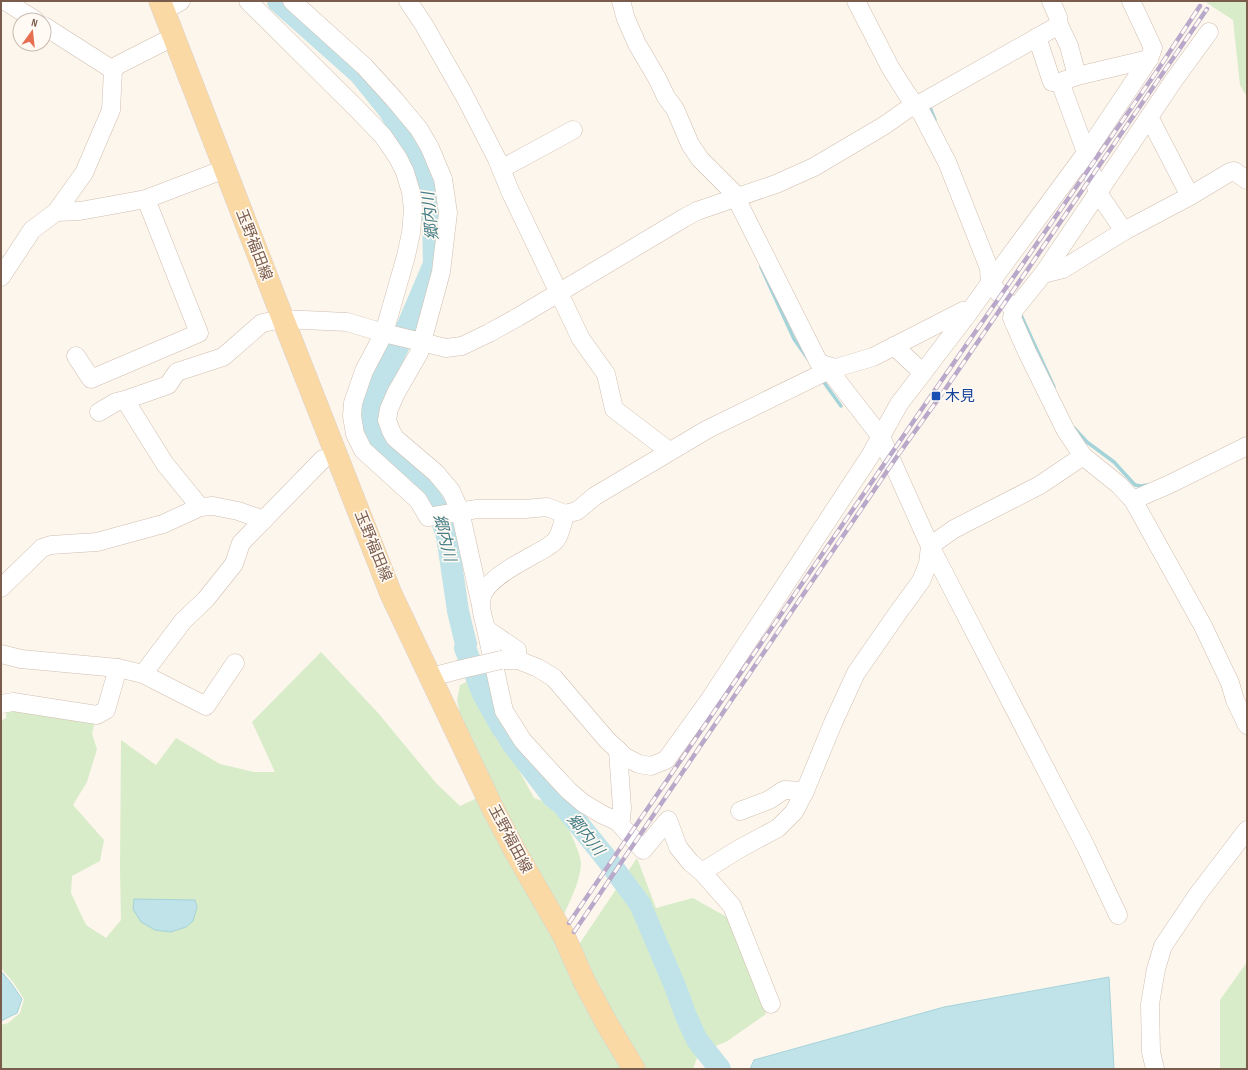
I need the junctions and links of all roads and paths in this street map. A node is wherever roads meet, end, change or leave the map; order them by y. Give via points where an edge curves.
1 (5, 1) edge
2 (248, 1) edge
3 (292, 1) edge
4 (408, 1) edge
5 (621, 1) edge
6 (856, 1) edge
7 (1051, 1) edge
8 (1131, 1) edge
9 (168, 4) edge
10 (22, 12) edge
11 (1059, 25) junction
12 (52, 31) edge
13 (1209, 32) dead end
14 (173, 37) junction
15 (1037, 37) junction
16 (1149, 59) junction
17 (113, 70) junction
18 (1077, 76) junction
19 (1060, 82) junction
20 (922, 102) junction
21 (1149, 117) junction
22 (573, 130) dead end
23 (1086, 153) junction
24 (225, 169) junction
25 (501, 169) junction
26 (1247, 180) edge
27 (1098, 193) junction
28 (1190, 196) junction
29 (737, 197) junction
30 (146, 199) junction
31 (56, 212) junction
32 (1124, 231) junction
33 (1043, 274) junction
34 (1, 277) edge
35 (990, 283) junction
36 (559, 293) junction
37 (1014, 310) junction
38 (967, 315) junction
39 (283, 319) junction
40 (387, 334) junction
41 (418, 342) junction
42 (894, 346) junction
43 (76, 356) dead end
44 (832, 369) junction
45 (923, 373) junction
46 (125, 400) junction
47 (99, 412) dead end
48 (881, 437) junction
49 (1247, 446) edge
50 (669, 451) junction
51 (1084, 456) junction
52 (323, 458) dead end
53 (1133, 500) junction
54 (200, 507) junction
55 (458, 512) junction
56 (566, 514) junction
57 (264, 520) junction
58 (930, 546) junction
59 (485, 580) junction
60 (1, 588) edge
61 (486, 629) junction
62 (1, 654) edge
63 (509, 660) junction
64 (235, 663) dead end
65 (118, 668) junction
66 (143, 674) junction
67 (431, 677) junction
68 (1, 704) edge
69 (1247, 725) edge
70 (618, 750) junction
71 (805, 791) junction
72 (740, 810) dead end
73 (617, 821) junction
74 (1247, 830) edge
75 (702, 872) junction
76 (1118, 915) dead end
77 (771, 1004) dead end
78 (634, 1069) edge
79 (1155, 1069) edge

1 - 10 street
2 - 40 street via 384,136 405,172 413,209 412,234
3 - 41 street via 364,66 419,128 443,179 448,212 441,272
4 - 25 street via 464,95
5 - 29 street via 637,44 671,102 690,144 700,159
6 - 20 street via 890,67
7 - 11 street
8 - 16 street via 1153,48
9 - 14 main road, 玉野福田線
11 - 15 street
11 - 18 street via 1069,46
12 - 17 street
13 - 21 street
14 - 17 street
14 - 24 main road, 玉野福田線
15 - 19 street via 1052,82
15 - 20 street
16 - 18 street
16 - 23 street
17 - 31 street via 111,110 84,173
18 - 19 street
19 - 23 street
20 - 29 street via 814,168
20 - 35 street via 922,114 947,162 989,268
21 - 27 street
21 - 28 street
22 - 25 street
23 - 27 street
23 - 35 street
24 - 30 street
24 - 39 main road, 玉野福田線
25 - 36 street
26 - 28 street via 1234,171 1230,172
27 - 32 street
27 - 33 street
28 - 32 street
29 - 36 street via 684,218
29 - 44 street via 819,363
30 - 31 street via 80,211
30 - 43 street via 199,333 91,378
31 - 34 street via 32,230
32 - 33 street via 1063,268
33 - 37 street
35 - 37 street
35 - 38 street
36 - 41 street via 462,346 446,348
36 - 50 street via 580,340 606,374 614,409
37 - 51 street via 1012,318 1027,352 1066,431
38 - 42 street via 963,311
38 - 45 street
39 - 40 street via 347,322
39 - 46 street via 262,323 223,357 176,372 168,385
39 - 67 main road, 玉野福田線 via 391,594
40 - 41 street
40 - 55 street via 364,371 353,403 349,438 418,500 428,517
41 - 55 street via 419,353 396,393 387,420 395,438 436,473 451,491
42 - 44 street via 873,356
42 - 45 street
44 - 48 street
44 - 50 street via 708,429
45 - 48 street via 900,404
46 - 47 street
46 - 54 street via 165,464
48 - 58 street
48 - 70 street via 710,699 666,760 651,766 639,764
49 - 53 street via 1168,486
50 - 56 street via 595,496 577,511
51 - 53 street
51 - 58 street via 1040,485 954,529
52 - 57 street
53 - 69 street via 1203,626
54 - 57 street via 213,506 238,511
54 - 60 street via 163,524 97,542 51,545 42,548
55 - 56 street via 547,507
55 - 59 street
56 - 59 street via 556,540
57 - 66 street via 241,543 234,564 206,599 183,621
58 - 71 street via 928,564 921,581 856,673
58 - 76 street via 1086,847
59 - 61 street via 480,601
61 - 63 street via 517,650
61 - 73 street via 504,711 523,741 583,804
62 - 65 street via 21,659
63 - 67 street, bridge
63 - 70 street via 538,668 554,678
64 - 66 street via 206,706
65 - 66 street
65 - 68 street via 106,710 97,715 13,702
67 - 78 main road, 玉野福田線 via 505,833 564,936 584,981
70 - 73 street via 622,808 621,819
71 - 72 street via 784,790 769,800
71 - 75 street via 794,812 778,828
73 - 75 street via 643,850 668,820 678,847
74 - 79 street via 1198,894 1164,946 1156,969 1150,1004 1150,1052
75 - 77 street via 732,906

